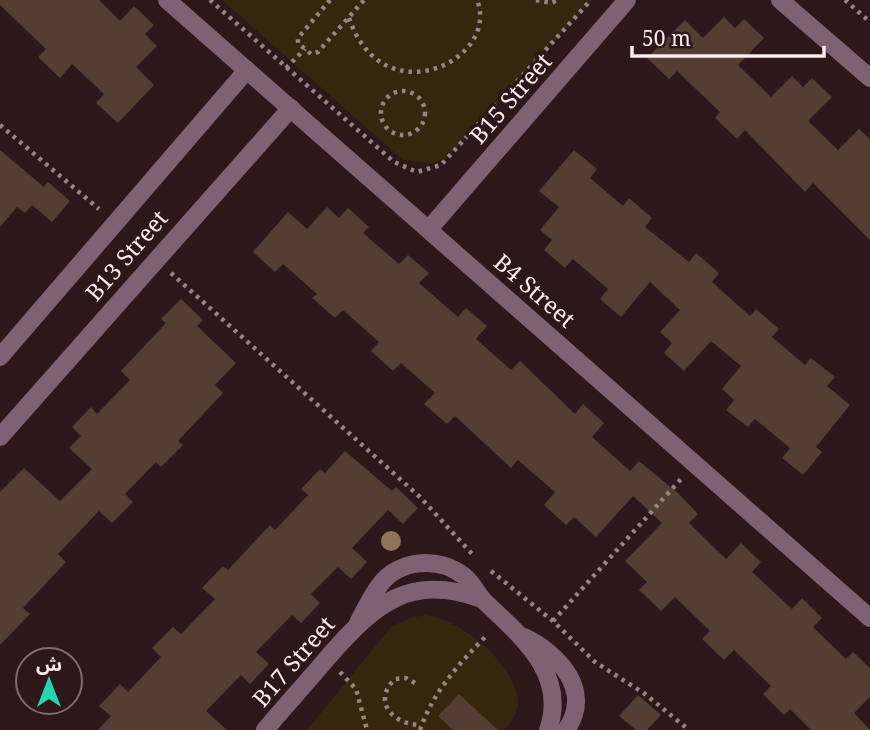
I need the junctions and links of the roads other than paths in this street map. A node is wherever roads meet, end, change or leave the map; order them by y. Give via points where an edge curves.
1 (167, 0) edge
2 (627, 0) edge
3 (780, 0) edge
4 (247, 70) junction
5 (870, 78) edge
6 (290, 108) junction
7 (429, 229) junction
8 (0, 357) edge
9 (0, 437) edge
10 (482, 599) junction
11 (870, 618) edge
12 (358, 623) junction
13 (524, 637) junction
14 (265, 730) edge
15 (548, 730) edge
16 (566, 730) edge

1 - 4 street, B4 Street
2 - 7 street, B15 Street
3 - 5 street
4 - 6 street, B4 Street
4 - 8 street, B13 Street
6 - 7 street, B4 Street
6 - 9 street, B13 Street
7 - 11 street, B4 Street
10 - 12 street, B17 Street via 460,591 415,590 374,608
10 - 12 street, B17 Street via 466,577 450,567 412,564 380,584
10 - 13 street
12 - 14 street, B17 Street
13 - 15 street via 553,690
13 - 16 street via 556,655 567,670 575,708

